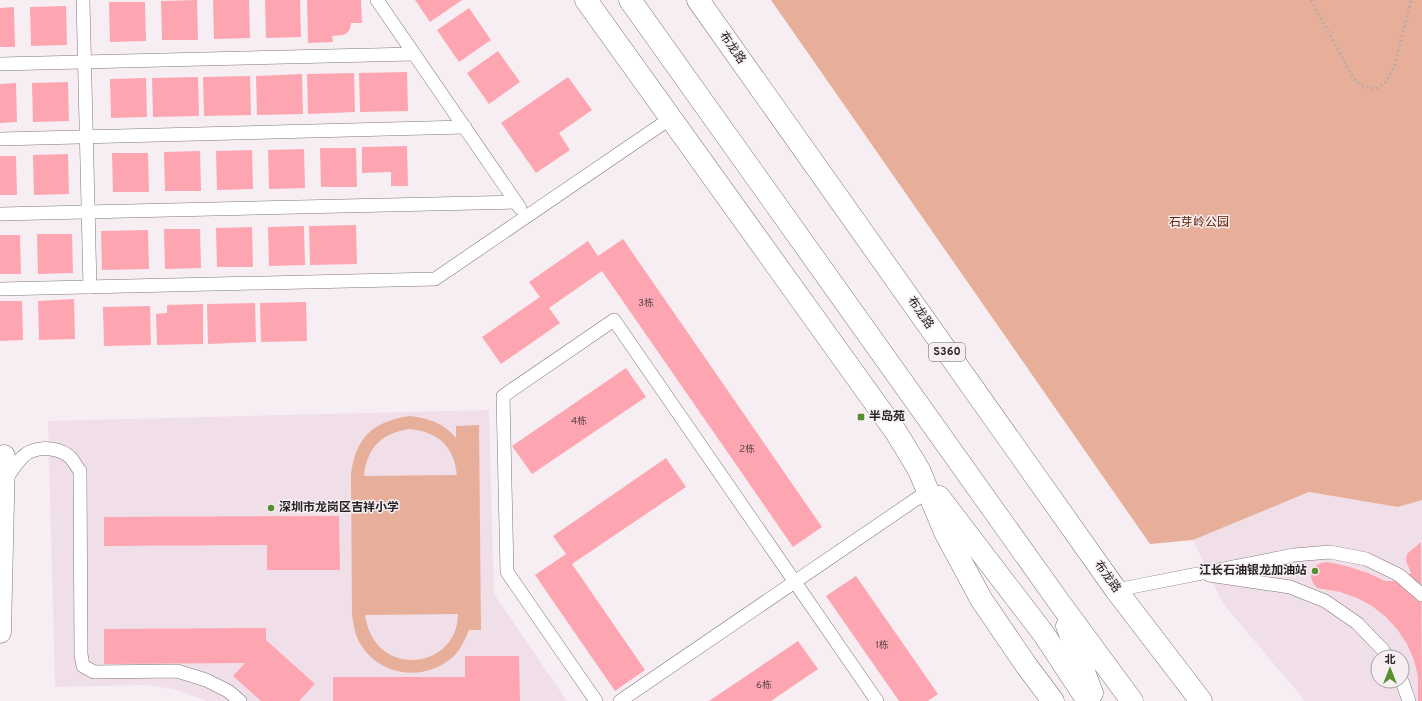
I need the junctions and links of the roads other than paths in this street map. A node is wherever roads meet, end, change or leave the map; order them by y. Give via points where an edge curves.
1 (83, 0) edge
2 (377, 0) edge
3 (586, 0) edge
4 (630, 0) edge
5 (698, 0) edge
6 (414, 54) junction
7 (84, 62) junction
8 (0, 64) edge
9 (671, 118) junction
10 (465, 127) junction
11 (86, 137) junction
12 (0, 139) edge
13 (516, 202) junction
14 (88, 212) junction
15 (0, 214) edge
16 (526, 216) junction
17 (90, 287) junction
18 (0, 289) edge
19 (4, 456) dead end
20 (920, 470) junction
21 (3, 484) junction
22 (928, 491) junction
23 (1198, 573) junction
24 (795, 582) junction
25 (1116, 590) junction
26 (1422, 595) edge
27 (1058, 602) junction
28 (0, 632) edge
29 (1382, 649) edge
30 (1405, 689) edge
31 (240, 701) edge
32 (596, 701) edge
33 (620, 701) edge
34 (877, 701) edge
35 (1053, 701) edge
36 (1088, 701) edge
37 (1095, 701) edge
38 (1132, 701) edge
39 (1201, 701) edge
40 (1409, 701) edge

1 - 7 lane
2 - 6 lane
3 - 9 main road
4 - 27 main road
5 - 25 main road, 布龙路 / S360
6 - 7 lane
6 - 10 lane
7 - 8 lane
7 - 11 lane
9 - 16 lane
9 - 20 main road via 896,432
10 - 11 lane
10 - 13 lane
11 - 12 lane
11 - 14 lane
13 - 14 lane
13 - 16 lane
14 - 15 lane
14 - 17 lane
16 - 17 lane via 435,279
17 - 18 lane
19 - 21 main road
20 - 22 main road
20 - 36 main road via 1042,633
21 - 28 main road
21 - 31 lane via 16,464 31,451 48,448 71,458 80,472 82,666 94,672 177,671 206,680 228,691
22 - 24 lane
22 - 35 main road via 945,532 981,599
23 - 25 lane
23 - 26 lane via 1294,555 1330,552 1366,559 1399,575
23 - 29 lane via 1290,587 1325,601 1357,623
24 - 32 lane via 614,320 503,396 507,572
24 - 33 lane
24 - 34 lane
25 - 39 main road, 布龙路 / S360
27 - 37 main road
27 - 38 main road
30 - 40 lane

